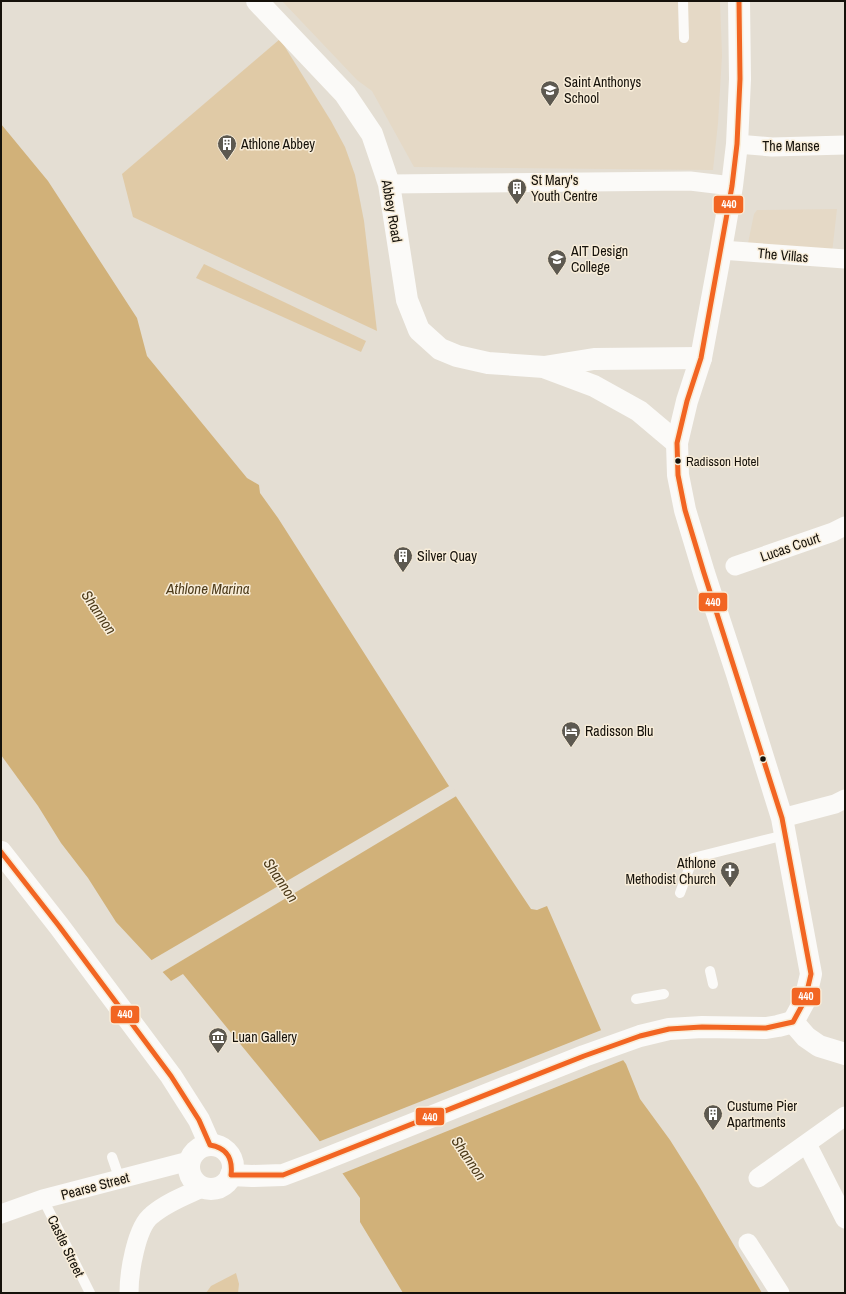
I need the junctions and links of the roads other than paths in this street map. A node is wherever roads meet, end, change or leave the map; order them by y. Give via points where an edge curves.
1 (257, 1) edge
2 (683, 1) edge
3 (739, 1) edge
4 (684, 38) dead end
5 (737, 144) junction
6 (845, 145) edge
7 (389, 184) junction
8 (732, 186) junction
9 (721, 250) junction
10 (845, 259) edge
11 (701, 358) junction
12 (544, 367) junction
13 (677, 443) junction
14 (845, 526) edge
15 (735, 566) dead end
16 (845, 799) edge
17 (784, 827) junction
18 (1, 852) edge
19 (680, 893) dead end
20 (710, 971) dead end
21 (713, 984) dead end
22 (664, 994) dead end
23 (636, 999) dead end
24 (793, 1022) junction
25 (845, 1054) edge
26 (845, 1116) edge
27 (807, 1144) junction
28 (210, 1145) junction
29 (112, 1157) dead end
30 (189, 1161) junction
31 (231, 1175) junction
32 (758, 1178) dead end
33 (120, 1180) junction
34 (204, 1187) junction
35 (44, 1199) junction
36 (1, 1214) edge
37 (845, 1219) edge
38 (748, 1243) dead end
39 (90, 1293) edge
40 (129, 1293) edge
41 (780, 1293) edge

1 - 7 street, Abbey Road via 345,94 372,134
2 - 4 lane
3 - 5 street via 740,79
5 - 6 street, The Manse via 772,147
5 - 8 street
7 - 8 street via 690,181
7 - 12 street, Abbey Road via 407,300 419,330 440,348 457,356 488,363
8 - 9 street
9 - 10 street, The Villas
9 - 11 street
11 - 12 street, Abbey Road via 594,359
11 - 13 street
12 - 13 street, Abbey Road via 594,386 639,411
13 - 17 street via 678,475 685,510
14 - 15 street, Lucas Court
16 - 17 street
17 - 19 lane via 693,858
17 - 24 street via 811,974 804,1000
18 - 28 street via 78,950 171,1076 199,1120
20 - 21 lane
22 - 23 lane
24 - 25 street via 806,1037 819,1046
24 - 31 street via 766,1028 669,1029 640,1036 283,1175
26 - 27 street
27 - 32 street
27 - 37 street
28 - 30 street via 198,1150
28 - 31 street via 224,1149 229,1154 233,1168
29 - 33 lane
30 - 33 street, Pearse Street
30 - 34 street via 193,1180
31 - 34 street via 228,1181 217,1188
33 - 35 street, Pearse Street
34 - 40 street via 168,1204 151,1215 143,1226 136,1243
35 - 36 street, Pearse Street
35 - 39 lane, Castle Street
38 - 41 street

